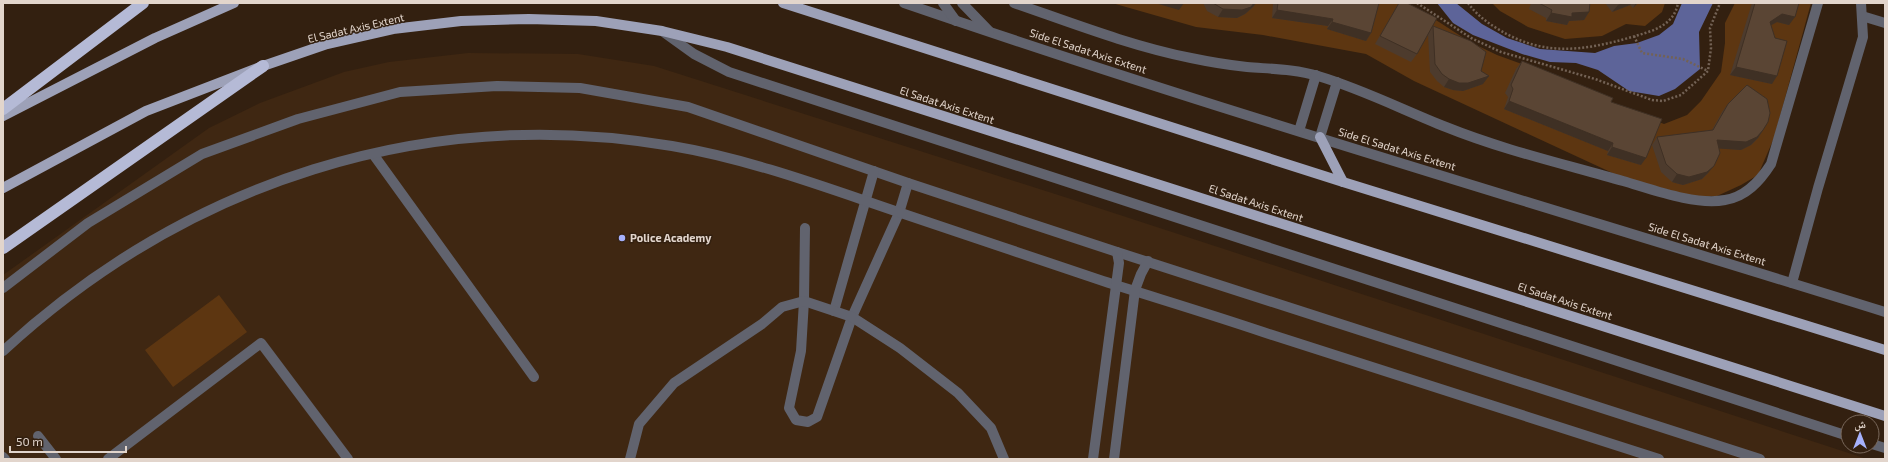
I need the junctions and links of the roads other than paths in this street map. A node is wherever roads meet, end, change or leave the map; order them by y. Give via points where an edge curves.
1 (143, 3) edge
2 (234, 3) edge
3 (783, 3) edge
4 (904, 3) edge
5 (943, 3) edge
6 (962, 3) edge
7 (1014, 3) edge
8 (1818, 3) edge
9 (1861, 3) edge
10 (1862, 16) junction
11 (956, 21) junction
12 (1885, 23) edge
13 (662, 31) junction
14 (990, 33) junction
15 (263, 66) junction
16 (1316, 75) junction
17 (1337, 82) junction
18 (3, 109) edge
19 (3, 116) edge
20 (1299, 131) junction
21 (1320, 137) junction
22 (373, 154) junction
23 (874, 171) junction
24 (1344, 182) junction
25 (908, 183) junction
26 (3, 188) edge
27 (864, 200) junction
28 (899, 213) junction
29 (805, 228) dead end
30 (3, 248) edge
31 (1117, 252) junction
32 (1148, 261) junction
33 (1792, 283) junction
34 (1115, 284) junction
35 (3, 288) edge
36 (1135, 290) junction
37 (804, 301) junction
38 (834, 311) junction
39 (1885, 312) edge
40 (852, 317) junction
41 (1885, 350) edge
42 (3, 351) edge
43 (534, 377) dead end
44 (1885, 416) edge
45 (1840, 433) edge
46 (38, 436) dead end
47 (56, 459) edge
48 (108, 459) edge
49 (348, 459) edge
50 (630, 459) edge
51 (1004, 459) edge
52 (1093, 459) edge
53 (1114, 459) edge
54 (1659, 459) edge
55 (1760, 459) edge

1 - 18 highway
2 - 19 main road via 155,38
3 - 24 main road
4 - 11 street, Side El Sadat Axis Extent
5 - 11 street
6 - 14 street
7 - 16 street via 1113,37 1183,56 1215,63 1277,68
8 - 17 street via 1771,164 1763,177 1752,187 1739,196 1725,200 1700,200 1669,194 1494,144 1447,128
9 - 10 street
10 - 12 street
10 - 33 street via 1863,37
11 - 14 street, Side El Sadat Axis Extent
13 - 15 main road, El Sadat Axis Extent via 596,21 461,21 386,31 327,44
13 - 44 main road, El Sadat Axis Extent via 727,47
13 - 45 street via 694,54 729,72
14 - 20 street, Side El Sadat Axis Extent
15 - 26 main road, El Sadat Axis Extent via 146,111
15 - 30 highway
16 - 17 street
16 - 20 street
17 - 21 street
20 - 21 street, Side El Sadat Axis Extent
21 - 24 main road
21 - 33 street, Side El Sadat Axis Extent
22 - 27 street via 471,138 521,135 624,139 710,154
22 - 42 street via 310,170 269,184 212,208 160,235 71,293 36,320
22 - 43 street
23 - 25 street
23 - 27 street
23 - 35 street via 688,107 580,88 497,86 400,92 298,119 202,154 88,223
24 - 41 main road
25 - 28 street
25 - 31 street
27 - 28 street
27 - 38 street
28 - 34 street
28 - 40 street
29 - 37 street
31 - 32 street
31 - 34 street via 1119,263
32 - 36 street
32 - 55 street
33 - 39 street, Side El Sadat Axis Extent
34 - 36 street
34 - 52 street
36 - 53 street
36 - 54 street
37 - 38 street
37 - 40 street via 801,351 789,408 796,420 808,422 817,417
37 - 50 street via 782,307 762,324 674,383 638,424
38 - 40 street
40 - 51 street via 900,348 958,393 992,428
46 - 47 street
48 - 49 street via 261,343

